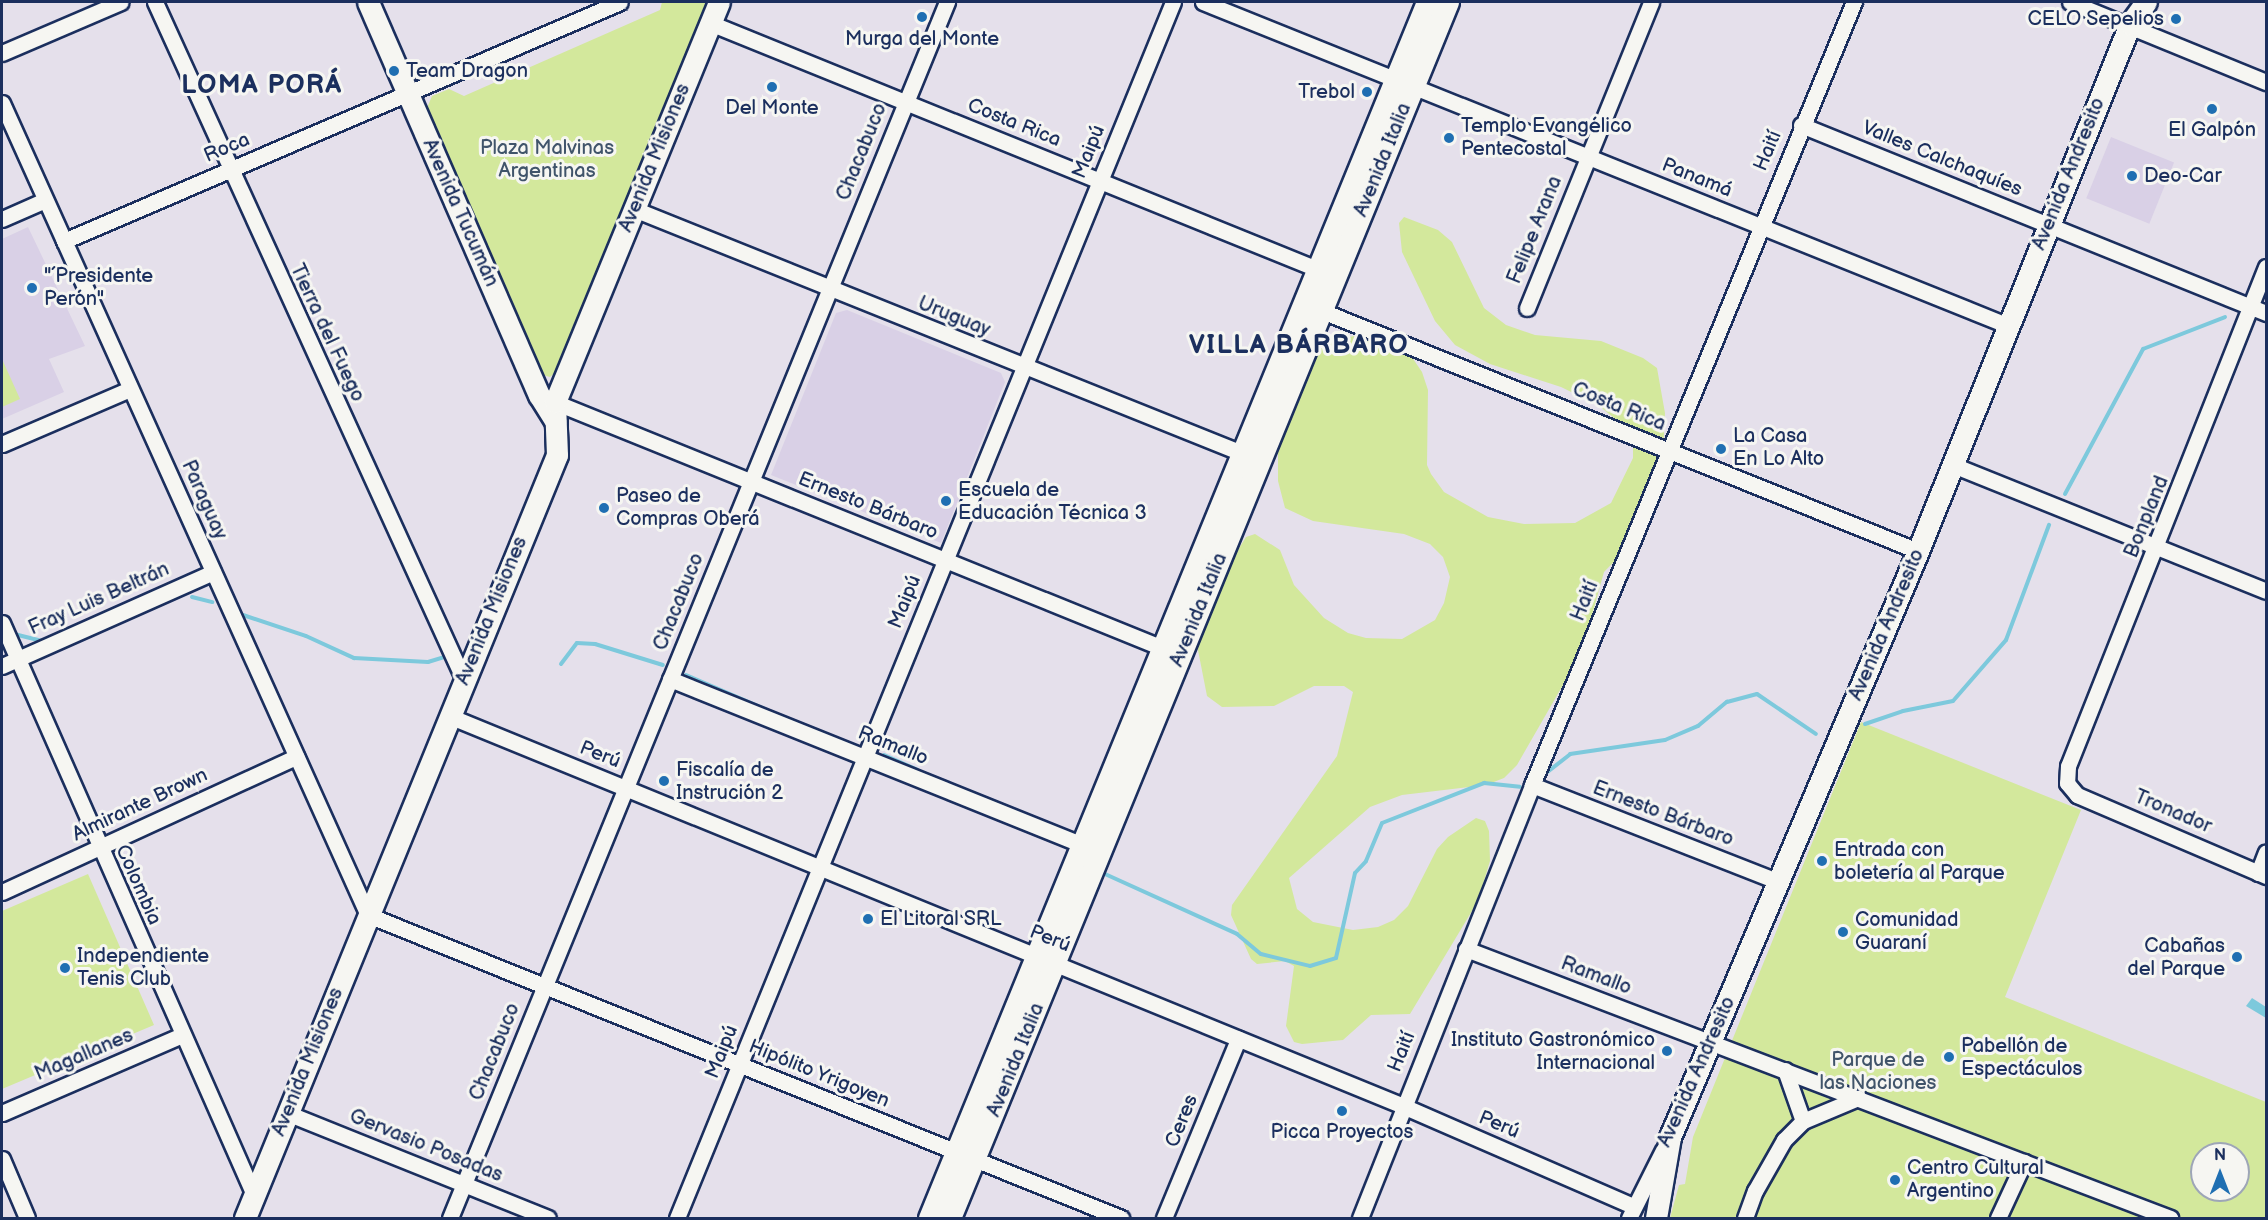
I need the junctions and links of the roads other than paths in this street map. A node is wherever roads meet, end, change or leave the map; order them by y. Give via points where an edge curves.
1 (121, 2) edge
2 (155, 2) edge
3 (368, 2) edge
4 (620, 2) edge
5 (718, 2) edge
6 (947, 2) edge
7 (1173, 2) edge
8 (1203, 2) edge
9 (1427, 2) edge
10 (1448, 2) edge
11 (1651, 2) edge
12 (1854, 2) edge
13 (2070, 2) edge
14 (2131, 2) edge
15 (2146, 2) edge
16 (589, 8) edge
17 (710, 23) junction
18 (2130, 24) junction
19 (2, 53) edge
20 (2266, 82) edge
21 (1404, 83) junction
22 (407, 93) junction
23 (906, 102) junction
24 (2, 103) edge
25 (1801, 125) junction
26 (1588, 157) junction
27 (229, 170) junction
28 (1100, 180) junction
29 (45, 200) junction
30 (634, 209) junction
31 (2, 219) edge
32 (2049, 225) junction
33 (1759, 226) junction
34 (64, 241) junction
35 (2266, 267) edge
36 (1327, 273) junction
37 (829, 289) junction
38 (2251, 307) junction
39 (1313, 308) junction
40 (1527, 308) dead end
41 (2266, 313) edge
42 (2009, 326) junction
43 (1024, 367) junction
44 (130, 389) junction
45 (550, 406) junction
46 (2, 444) edge
47 (1670, 450) junction
48 (1252, 457) junction
49 (1953, 465) junction
50 (751, 481) junction
51 (2158, 546) junction
52 (1918, 551) junction
53 (945, 560) junction
54 (213, 572) junction
55 (2266, 591) edge
56 (2, 622) edge
57 (1172, 652) junction
58 (17, 659) junction
59 (2, 666) edge
60 (670, 679) junction
61 (464, 680) junction
62 (449, 716) junction
63 (297, 757) junction
64 (865, 758) junction
65 (2067, 783) joint
66 (1532, 785) junction
67 (625, 788) junction
68 (98, 847) junction
69 (1091, 849) junction
70 (2266, 852) edge
71 (820, 868) junction
72 (2262, 874) edge
73 (1779, 882) junction
74 (2, 891) edge
75 (368, 915) junction
76 (1466, 950) junction
77 (1046, 960) junction
78 (545, 986) junction
79 (182, 1035) junction
80 (1238, 1039) junction
81 (1711, 1041) junction
82 (740, 1065) junction
83 (1785, 1070) junction
84 (1858, 1098) junction
85 (1403, 1106) junction
86 (2, 1113) edge
87 (287, 1113) junction
88 (1803, 1121) junction
89 (1670, 1137) junction
90 (966, 1156) junction
91 (2, 1159) edge
92 (2024, 1162) junction
93 (464, 1184) junction
94 (254, 1195) junction
95 (1631, 1212) edge
96 (27, 1218) edge
97 (245, 1218) edge
98 (450, 1218) edge
99 (548, 1218) edge
100 (677, 1218) edge
101 (929, 1218) edge
102 (950, 1218) edge
103 (1121, 1218) edge
104 (1164, 1218) edge
105 (1360, 1218) edge
106 (1656, 1218) edge
107 (1744, 1218) edge
108 (1998, 1218) edge
109 (2170, 1218) edge

1 - 19 street
2 - 27 street, Tierra del Fuego
3 - 22 main road, Avenida Tucumán
4 - 16 street, Roca
5 - 17 main road, Avenida Misiones
6 - 23 street, Chacabuco
7 - 28 street, Maipú
8 - 21 street, Panamá
9 - 21 main road, Avenida Italia
10 - 21 main road, Avenida Italia
11 - 26 street, Felipe Arana
12 - 25 street, Haití
13 - 18 street
14 - 18 main road, Avenida Andresito
15 - 18 main road, Avenida Andresito
16 - 22 street, Roca
17 - 23 street, Costa Rica
17 - 30 main road, Avenida Misiones
18 - 20 street
18 - 32 main road, Avenida Andresito
21 - 26 street, Panamá
21 - 36 main road, Avenida Italia
22 - 27 street, Roca
22 - 45 main road, Avenida Tucumán
23 - 28 street, Costa Rica
23 - 37 street, Chacabuco
24 - 29 street, Paraguay
25 - 32 street, Valles Calchaquíes
25 - 33 street, Haití
26 - 33 street, Panamá
26 - 40 street, Felipe Arana
27 - 34 street, Roca
27 - 61 street, Tierra del Fuego
28 - 36 street, Costa Rica
28 - 43 street, Maipú
29 - 31 street
29 - 34 street, Paraguay
30 - 37 street, Uruguay
30 - 45 main road, Avenida Misiones
32 - 38 street, Valles Calchaquíes
32 - 42 main road, Avenida Andresito
33 - 42 street, Panamá
33 - 47 street, Haití
34 - 44 street, Paraguay
35 - 38 street, Bonpland
36 - 39 main road, Avenida Italia
37 - 43 street, Uruguay
37 - 50 street, Chacabuco
38 - 41 street, Valles Calchaquíes
38 - 51 street, Bonpland
39 - 47 street, Costa Rica
39 - 48 main road, Avenida Italia
42 - 49 main road, Avenida Andresito
43 - 48 street, Uruguay
43 - 53 street, Maipú
44 - 46 street
44 - 54 street, Paraguay
45 - 50 street, Ernesto Bárbaro
45 - 61 main road, Avenida Misiones via 556,456
47 - 52 street, Costa Rica
47 - 66 street, Haití
48 - 57 main road, Avenida Italia
49 - 51 street
49 - 52 main road, Avenida Andresito
50 - 53 street, Ernesto Bárbaro
50 - 60 street, Chacabuco
51 - 55 street
51 - 65 street, Bonpland via 2068,766
52 - 73 main road, Avenida Andresito
53 - 57 street, Ernesto Bárbaro
53 - 64 street, Maipú
54 - 58 street, Fray Luis Beltrán
54 - 63 street, Paraguay
56 - 58 street, Colombia
57 - 69 main road, Avenida Italia
58 - 59 street, Fray Luis Beltrán
58 - 68 street, Colombia
60 - 64 street, Ramallo
60 - 67 street, Chacabuco
61 - 62 main road, Avenida Misiones
62 - 67 street, Perú
62 - 75 main road, Avenida Misiones
63 - 68 street, Almirante Brown
63 - 75 street, Paraguay
64 - 69 street, Ramallo
64 - 71 street, Maipú
65 - 72 street, Tronador via 2077,795
66 - 73 street, Ernesto Bárbaro
66 - 76 street, Haití
67 - 71 street, Perú
67 - 78 street, Chacabuco
68 - 74 street, Almirante Brown
68 - 79 street, Colombia
69 - 77 main road, Avenida Italia
70 - 72 street
71 - 77 street, Perú
71 - 82 street, Maipú
73 - 81 main road, Avenida Andresito
75 - 78 street, Hipólito Yrigoyen
75 - 87 main road, Avenida Misiones
76 - 81 street, Ramallo
76 - 85 street, Haití
77 - 80 street, Perú
77 - 90 main road, Avenida Italia
78 - 82 street, Hipólito Yrigoyen
78 - 93 street, Chacabuco
79 - 86 street, Magallanes
79 - 94 street, Colombia
80 - 85 street, Perú
80 - 104 street, Ceres
81 - 83 street, Ramallo
81 - 89 main road, Avenida Andresito
82 - 90 street, Hipólito Yrigoyen
82 - 100 street, Maipú
83 - 84 street, Ramallo
83 - 88 street
84 - 88 street
84 - 92 street, Ramallo
85 - 95 street, Perú
85 - 105 street, Haití
87 - 93 street, Gervasio Posadas
87 - 94 main road, Avenida Misiones
88 - 107 street via 1784,1140
89 - 95 street, Avenida Andresito
89 - 106 main road
90 - 101 main road, Avenida Italia
90 - 102 main road, Avenida Italia
90 - 103 street, Hipólito Yrigoyen
91 - 96 street
92 - 108 street
92 - 109 street, Ramallo
93 - 98 street, Chacabuco
93 - 99 street, Gervasio Posadas
94 - 97 main road, Avenida Misiones

